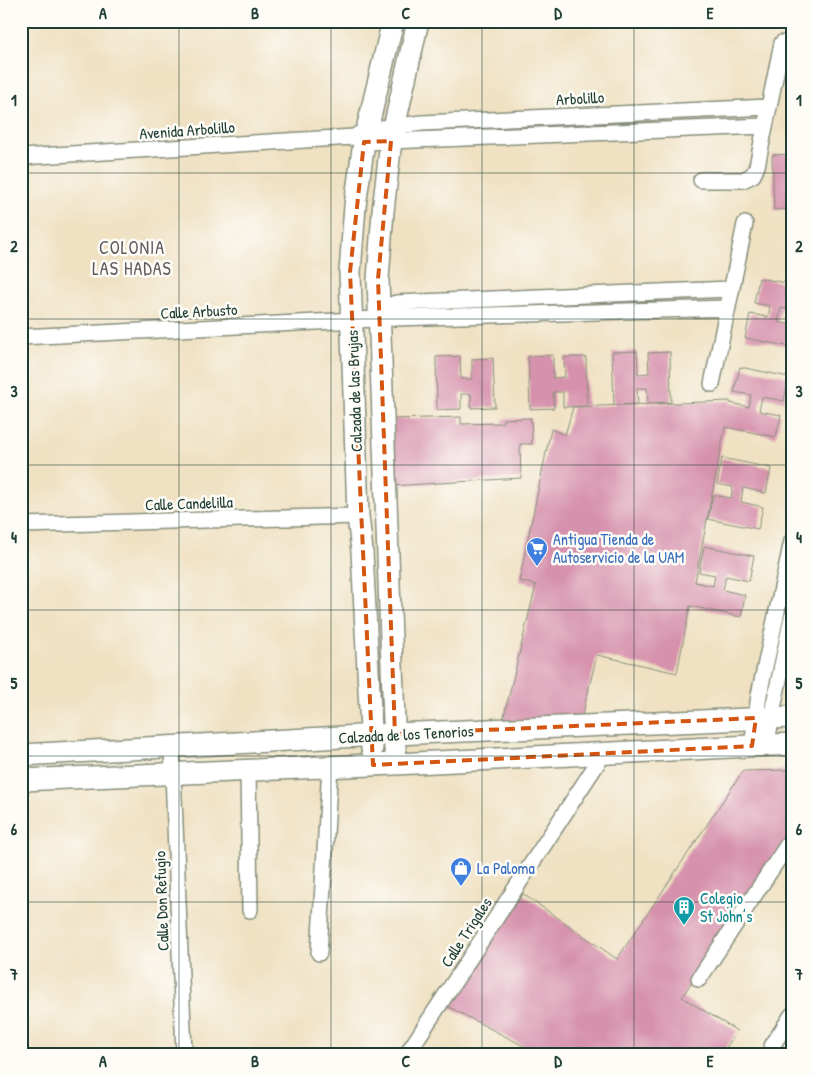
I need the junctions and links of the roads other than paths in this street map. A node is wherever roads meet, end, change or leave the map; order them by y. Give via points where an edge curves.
1 (393, 21) edge
2 (418, 21) edge
3 (782, 43) dead end
4 (769, 107) junction
5 (765, 126) junction
6 (392, 134) junction
7 (362, 136) junction
8 (21, 157) edge
9 (701, 180) dead end
10 (745, 224) dead end
11 (731, 289) junction
12 (728, 308) junction
13 (379, 319) junction
14 (352, 320) junction
15 (21, 337) edge
16 (712, 384) dead end
17 (358, 516) junction
18 (21, 525) edge
19 (386, 525) junction
20 (792, 541) edge
21 (792, 617) edge
22 (391, 648) junction
23 (367, 650) junction
24 (773, 718) edge
25 (395, 734) junction
26 (371, 736) junction
27 (792, 744) edge
28 (760, 746) junction
29 (172, 747) junction
30 (604, 753) junction
31 (21, 755) edge
32 (396, 764) junction
33 (373, 765) junction
34 (330, 766) junction
35 (248, 770) junction
36 (173, 772) junction
37 (21, 780) edge
38 (792, 838) edge
39 (250, 910) dead end
40 (319, 953) dead end
41 (699, 979) dead end
42 (792, 1015) edge
43 (772, 1046) dead end
44 (184, 1054) edge
45 (407, 1054) edge

1 - 7 street, Calzada de las Brujas
2 - 6 street, Calzada de las Brujas
3 - 4 street
4 - 5 street
4 - 6 street, Arbolillo via 422,123
5 - 6 street
5 - 9 street via 754,175 743,180
6 - 7 street, Avenida Arbolillo
6 - 13 street, Calzada de las Brujas via 381,230
7 - 8 street, Avenida Arbolillo
7 - 14 street, Calzada de las Brujas via 350,272
10 - 11 street
11 - 12 street
11 - 13 street via 396,303 387,306
12 - 13 street, Calle Arbusto
12 - 16 street
13 - 14 street, Calle Arbusto
13 - 19 street, Calzada de las Brujas
14 - 15 street, Calle Arbusto
14 - 17 street, Calzada de las Brujas
17 - 18 street, Calle Candelilla
17 - 19 street
17 - 23 street, Calzada de las Brujas
19 - 22 street, Calzada de las Brujas
20 - 24 street via 759,695
21 - 24 street
22 - 23 street
22 - 25 street, Calzada de las Brujas
23 - 26 street, Calzada de las Brujas
24 - 25 street, Calzada de los Tenorios
24 - 28 street
25 - 26 street, Calzada de los Tenorios
25 - 32 street, Calzada de las Brujas
26 - 29 street, Calzada de los Tenorios
26 - 33 street, Calzada de las Brujas
27 - 28 street, Calzada de los Tenorios
28 - 30 street, Calzada de los Tenorios
29 - 31 street, Calzada de los Tenorios
29 - 36 street, Calle Don Refugio
30 - 32 street, Calzada de los Tenorios
30 - 45 street, Calle Trigales
32 - 33 street, Calzada de los Tenorios
33 - 34 street, Calzada de los Tenorios
34 - 35 street, Calzada de los Tenorios
34 - 40 street
35 - 36 street, Calzada de los Tenorios
35 - 39 street
36 - 37 street, Calzada de los Tenorios
36 - 44 street, Calle Don Refugio
38 - 41 street
42 - 43 street

